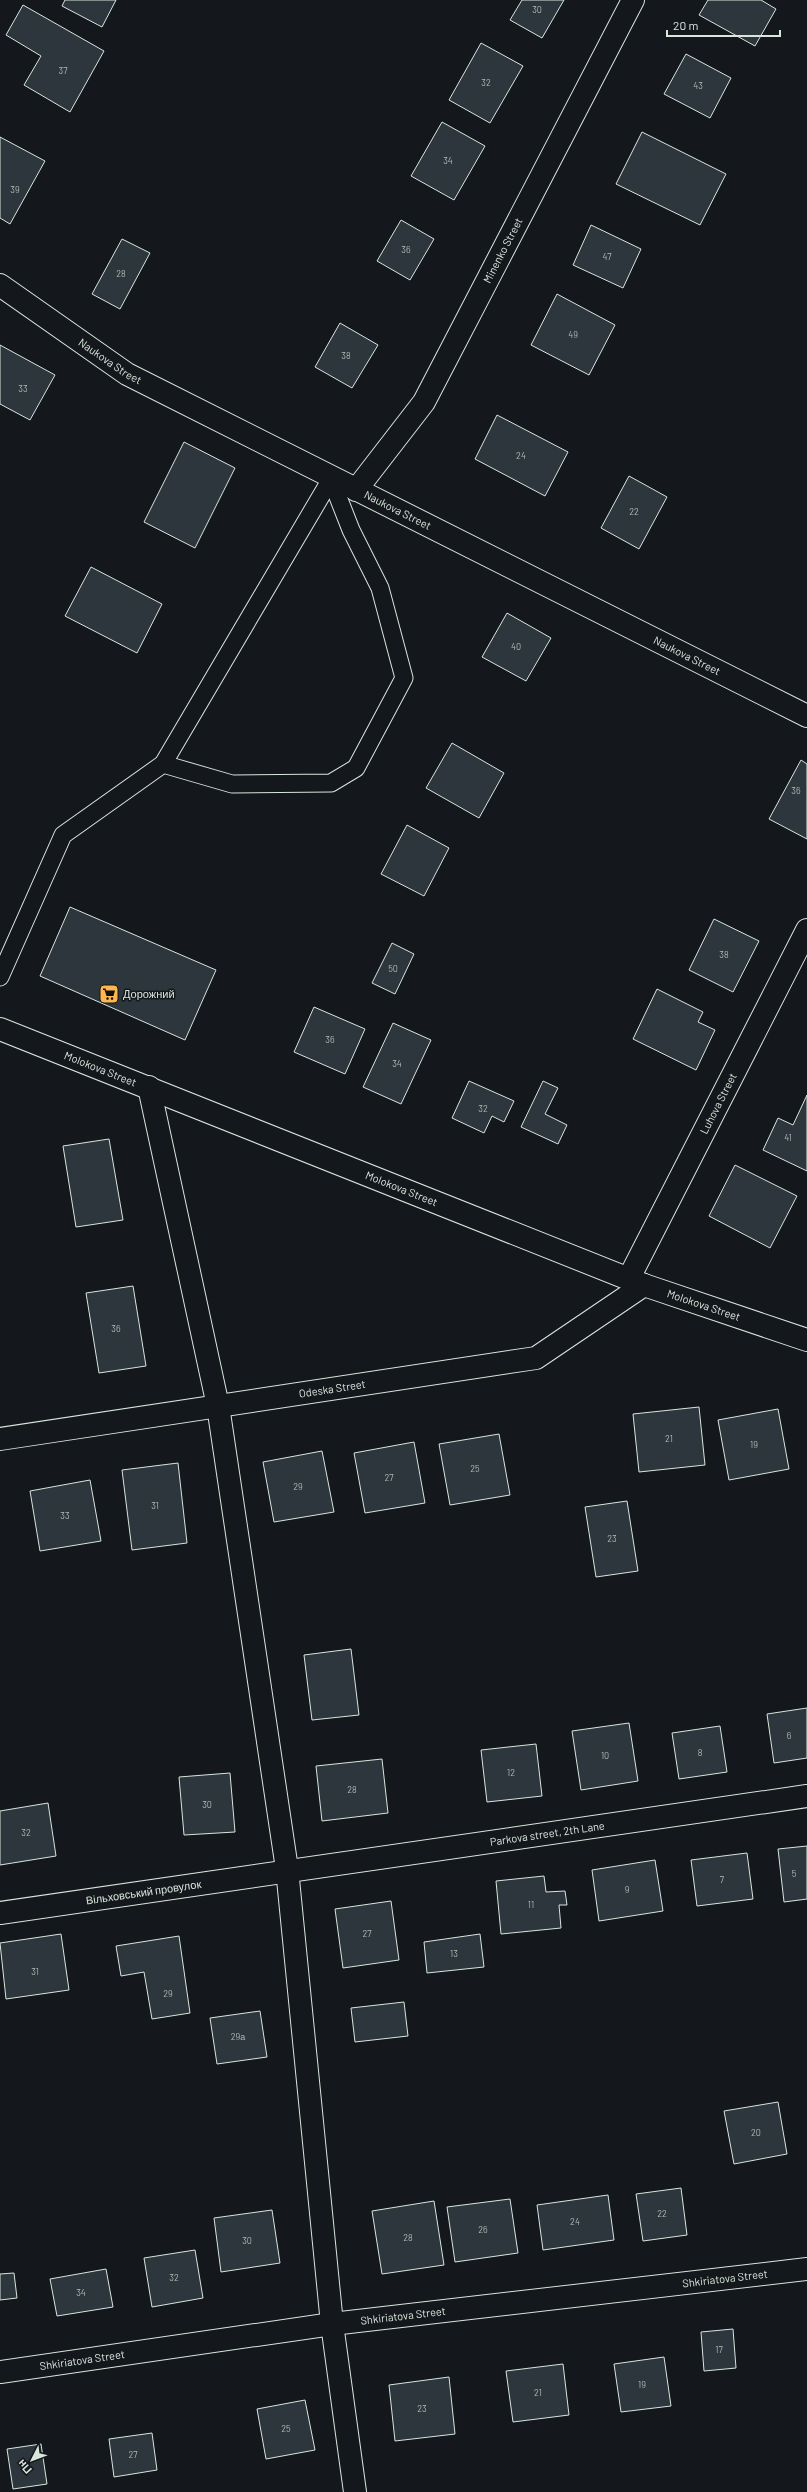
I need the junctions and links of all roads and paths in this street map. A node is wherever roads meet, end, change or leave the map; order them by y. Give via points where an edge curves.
1 (633, 0) edge
2 (0, 285) edge
3 (331, 479) junction
4 (356, 490) junction
5 (807, 716) edge
6 (163, 764) junction
7 (807, 930) edge
8 (0, 977) edge
9 (0, 1029) edge
10 (149, 1087) junction
11 (637, 1281) junction
12 (807, 1340) edge
13 (218, 1406) junction
14 (0, 1438) edge
15 (807, 1796) edge
16 (287, 1869) junction
17 (0, 1913) edge
18 (807, 2269) edge
19 (332, 2324) junction
20 (0, 2372) edge
21 (355, 2492) edge

1 - 4 street, Minenko Street via 424,402
2 - 3 street, Naukova Street via 127,374
3 - 4 street, Naukova Street
3 - 6 lane
3 - 6 lane via 351,530 380,588 404,678 356,768 331,783 232,784
4 - 5 street, Naukova Street
6 - 8 lane via 63,834
7 - 11 street, Luhova Street
9 - 10 street, Molokova Street
10 - 11 street, Molokova Street
10 - 13 street
11 - 12 street, Molokova Street
11 - 13 street, Odeska Street via 536,1358
13 - 14 street, Odeska Street
13 - 16 street
15 - 16 street, Parkova street, 2th Lane
16 - 17 street, Вільховський провулок
16 - 19 street
18 - 19 street, Shkiriatova Street
19 - 20 street, Shkiriatova Street
19 - 21 street

